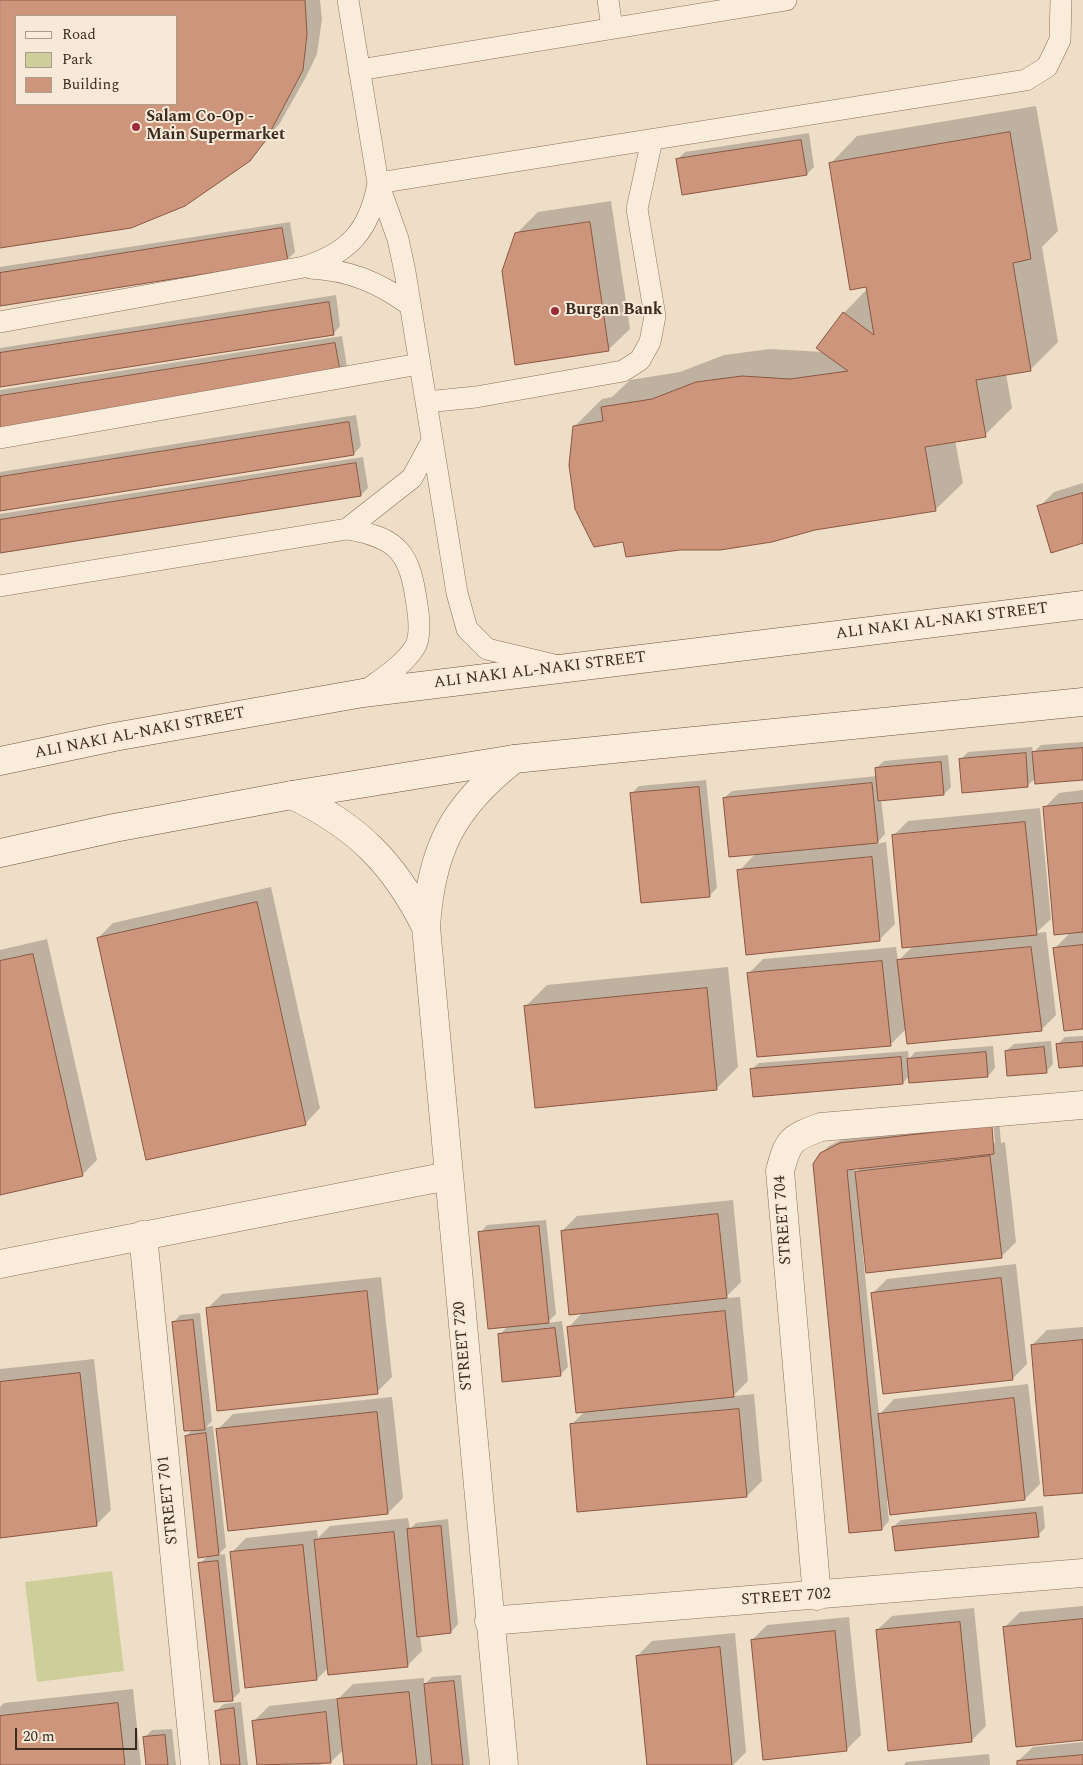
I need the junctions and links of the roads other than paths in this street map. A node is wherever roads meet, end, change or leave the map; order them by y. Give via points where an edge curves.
1 (348, 0) edge
2 (608, 0) edge
3 (786, 0) edge
4 (1061, 0) edge
5 (612, 28) junction
6 (359, 70) junction
7 (652, 140) junction
8 (378, 183) junction
9 (304, 267) junction
10 (410, 305) junction
11 (0, 322) edge
12 (419, 364) junction
13 (426, 402) junction
14 (0, 438) edge
15 (432, 441) junction
16 (347, 529) junction
17 (0, 586) edge
18 (1083, 604) edge
19 (564, 668) junction
20 (363, 693) junction
21 (1083, 702) edge
22 (514, 759) junction
23 (0, 761) edge
24 (292, 795) junction
25 (0, 853) edge
26 (426, 927) junction
27 (1083, 1105) edge
28 (448, 1176) junction
29 (144, 1235) junction
30 (0, 1264) edge
31 (1083, 1573) edge
32 (817, 1596) junction
33 (489, 1621) junction
34 (195, 1765) edge
35 (504, 1765) edge

1 - 6 lane
2 - 5 lane
3 - 5 lane
4 - 7 lane via 1060,40 1047,67 1026,80
5 - 6 lane
6 - 8 lane
7 - 8 lane
7 - 13 lane via 637,209 656,316 650,342 640,360 623,371 476,397
8 - 9 lane via 375,203 356,238 324,261
8 - 10 lane via 398,238
9 - 10 lane via 364,278
9 - 11 lane
10 - 12 lane
12 - 13 lane
12 - 14 lane
13 - 15 lane
15 - 16 lane via 412,478
15 - 19 lane via 457,593 467,629 487,649
16 - 17 lane
16 - 20 lane via 373,533 399,550 412,573 419,616 416,645 399,666
18 - 19 street, ALI NAKI AL-NAKI STREET
19 - 20 street, ALI NAKI AL-NAKI STREET
20 - 23 street, ALI NAKI AL-NAKI STREET via 114,737
21 - 22 street
22 - 24 street
22 - 26 street, STREET 720 via 488,779 448,832 435,862 428,894
24 - 25 street
24 - 26 street, STREET 720 via 341,822 372,848 412,898
26 - 28 street, STREET 720
27 - 32 street, STREET 704 via 821,1128 798,1136 786,1148 780,1171
28 - 29 street
28 - 33 street, STREET 720
29 - 30 street
29 - 34 street, STREET 701
31 - 32 street, STREET 702
32 - 33 street, STREET 702
33 - 35 street, STREET 720

